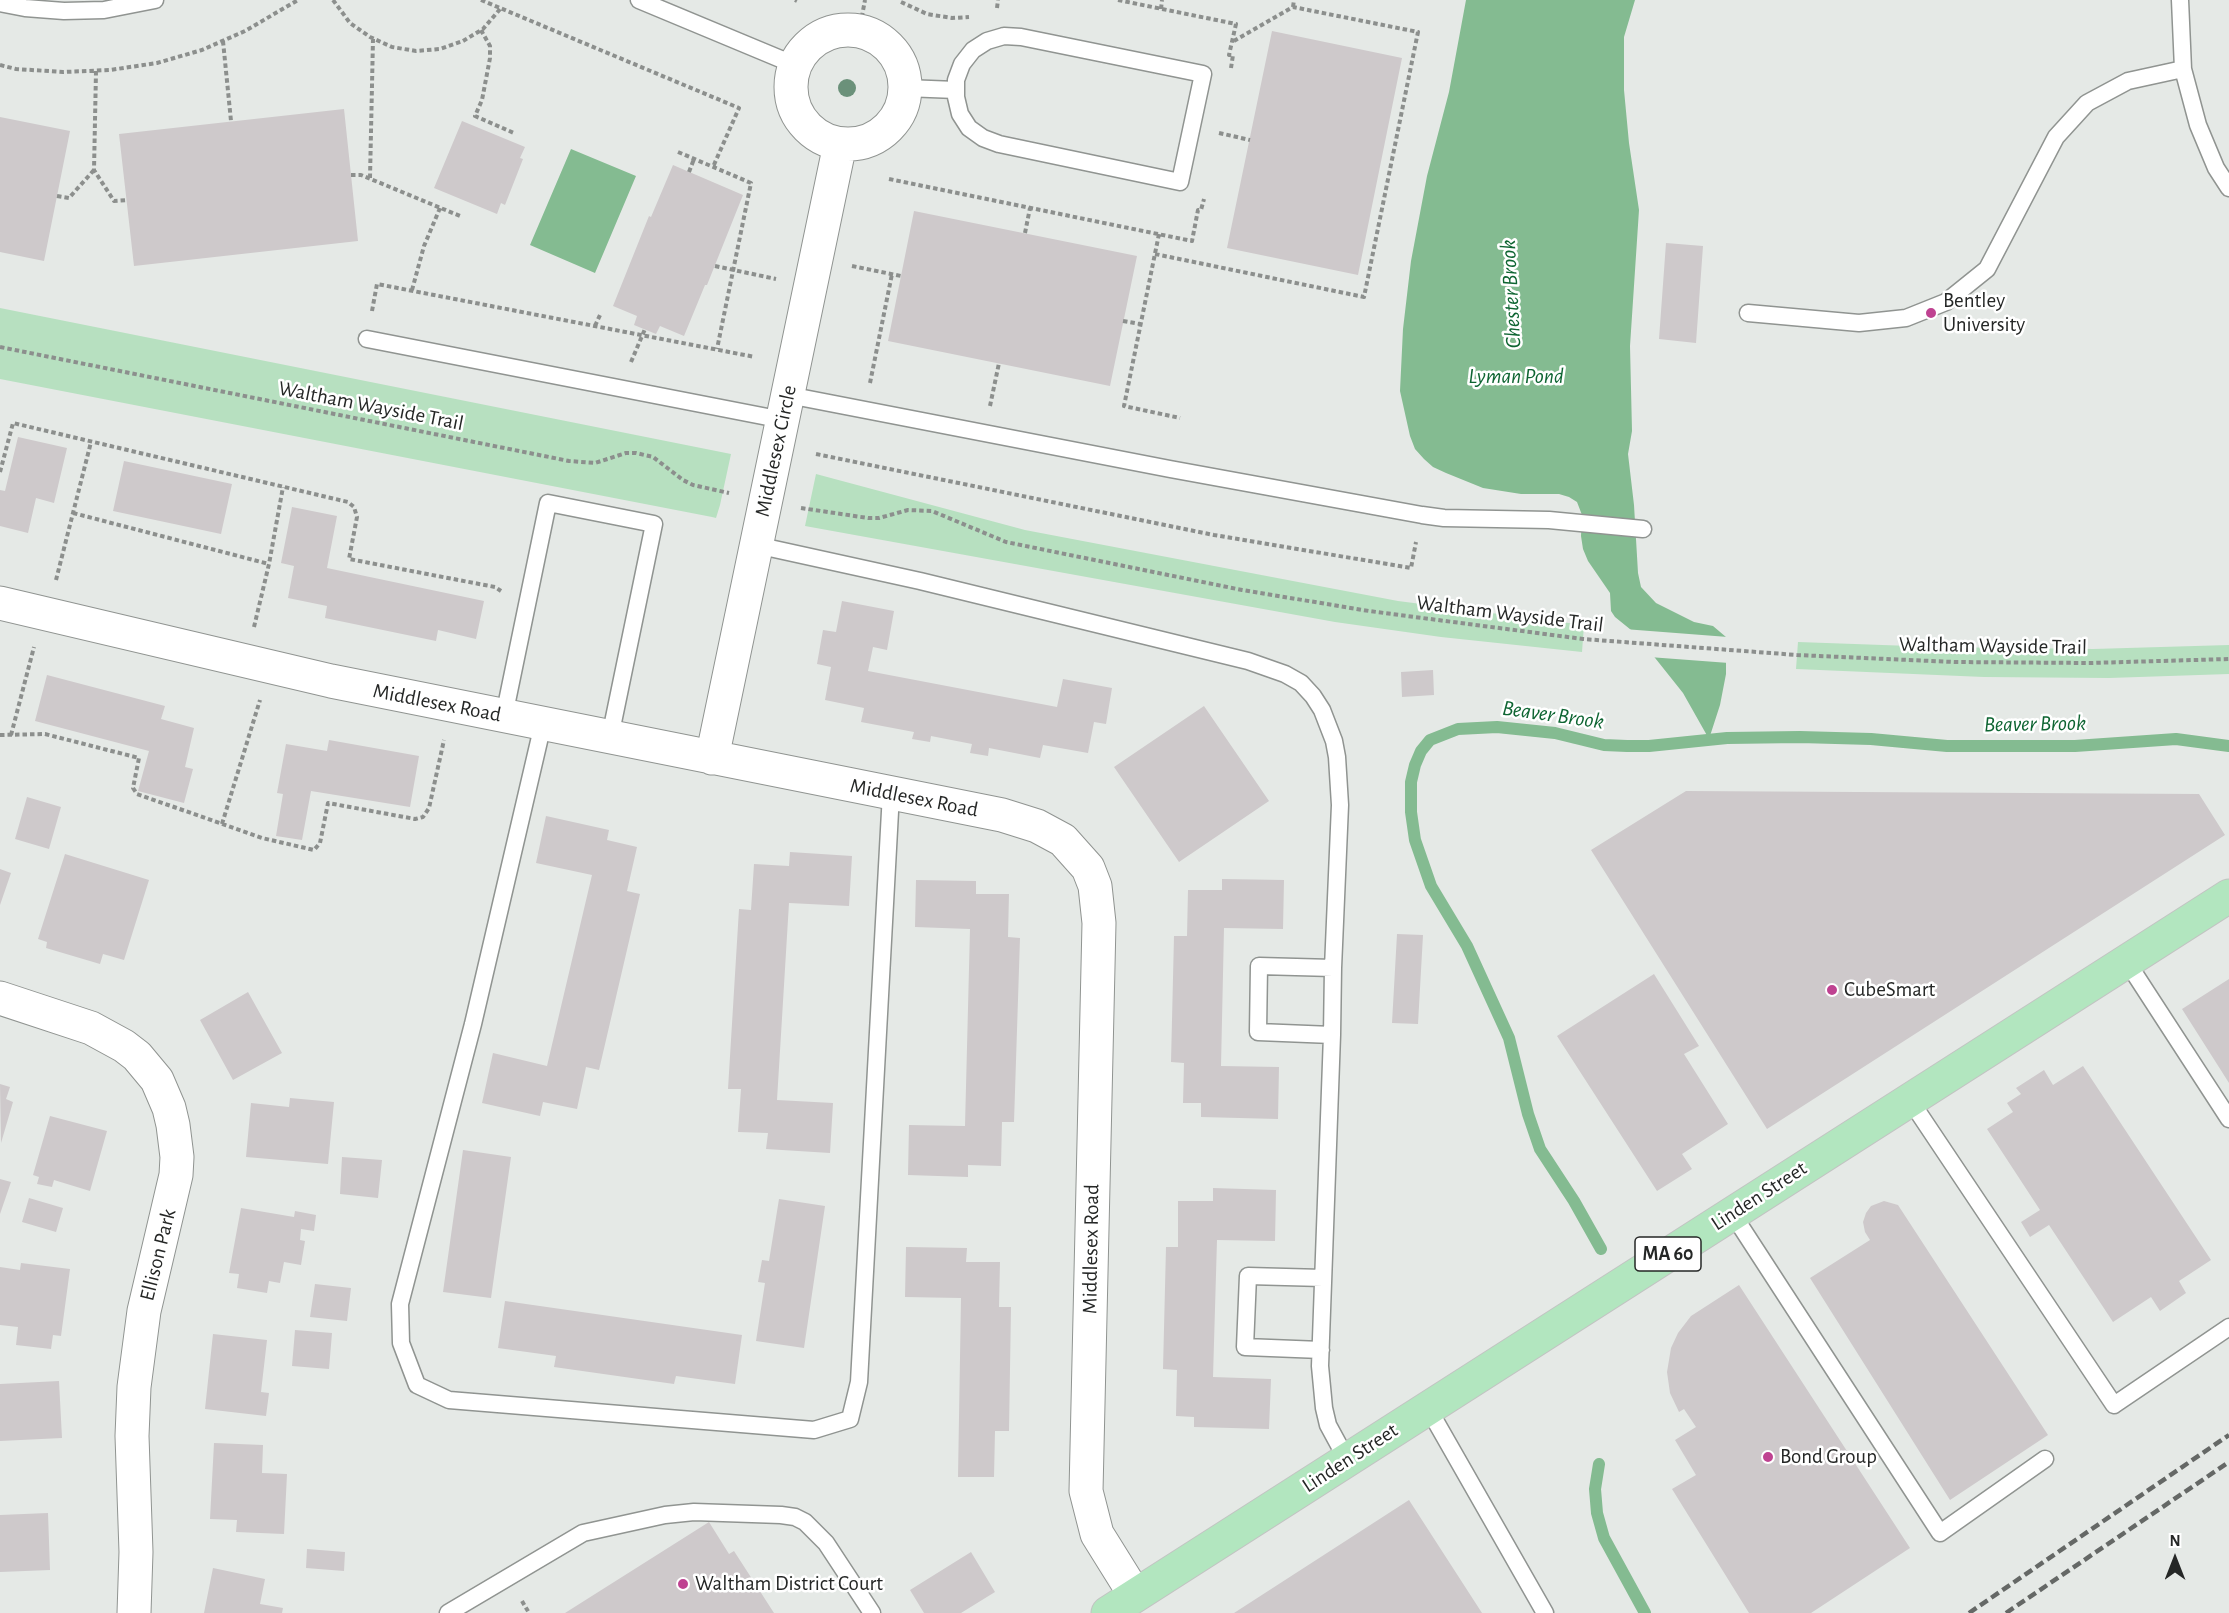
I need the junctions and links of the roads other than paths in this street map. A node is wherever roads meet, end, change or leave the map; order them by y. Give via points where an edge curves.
1 (155, 0) edge
2 (639, 0) edge
3 (2180, 0) edge
4 (0, 3) edge
5 (795, 65) junction
6 (2183, 69) junction
7 (905, 88) junction
8 (956, 90) junction
9 (840, 144) junction
10 (2229, 188) edge
11 (1748, 313) dead end
12 (367, 339) road end
13 (785, 407) junction
14 (1643, 529) dead end
15 (756, 545) junction
16 (0, 603) edge
17 (504, 716) junction
18 (543, 724) junction
19 (610, 737) junction
20 (712, 758) junction
21 (891, 793) junction
22 (2229, 896) edge
23 (2127, 962) junction
24 (1333, 968) junction
25 (0, 998) edge
26 (1332, 1035) junction
27 (1910, 1100) junction
28 (2229, 1119) edge
29 (1732, 1213) junction
30 (1323, 1278) junction
31 (2229, 1327) edge
32 (1321, 1350) junction
33 (1428, 1408) junction
34 (2045, 1459) dead end
35 (1347, 1460) junction
36 (1135, 1595) junction
37 (134, 1613) edge
38 (448, 1613) edge
39 (872, 1613) edge
40 (1108, 1613) edge
41 (1545, 1613) edge

1 - 4 lane via 104,10 64,11
2 - 5 lane
3 - 6 lane
5 - 7 street via 817,40 837,31 859,32 889,48 901,67
5 - 9 street via 791,91 798,116 816,135
6 - 10 lane via 2198,125
6 - 11 lane via 2128,81 2087,103 2056,137 1987,269 1946,302 1906,318 1859,323
7 - 8 lane
7 - 9 street via 898,115 880,135 854,144
8 - 8 lane via 962,64 973,50 1004,36 1203,74 1180,182 983,138 969,128 960,114
9 - 13 street, Middlesex Circle
12 - 13 lane
13 - 14 lane via 865,410 1422,515
13 - 15 street, Middlesex Circle
15 - 20 street, Middlesex Circle
15 - 24 lane via 1248,661 1300,683 1322,710 1337,757 1340,805
16 - 17 street, Middlesex Road via 270,668
17 - 18 street, Middlesex Road
17 - 19 lane via 548,503 580,509 654,524
18 - 19 street, Middlesex Road
18 - 21 lane via 476,1012 400,1304 401,1343 417,1385 449,1400 814,1430 850,1419 859,1383
19 - 20 street, Middlesex Road
20 - 21 street, Middlesex Road
21 - 36 street, Middlesex Road via 1002,815 1037,826 1063,840 1077,854 1095,886 1099,923 1086,1491 1097,1534
22 - 23 main road, Linden Street / MA 60
23 - 27 main road, Linden Street / MA 60
23 - 28 lane
24 - 26 lane
24 - 26 lane via 1259,966 1258,1032
25 - 37 street, Ellison Park via 91,1028 124,1046 157,1080 173,1125 176,1175 144,1311 134,1387
26 - 30 lane
27 - 29 main road, Linden Street / MA 60
27 - 31 lane via 2114,1405
29 - 33 main road, Linden Street / MA 60
29 - 34 lane via 1940,1533
30 - 32 lane
30 - 32 lane via 1248,1276 1245,1347
32 - 35 lane via 1324,1408 1336,1443
33 - 35 main road, Linden Street / MA 60
33 - 41 lane
35 - 36 main road, Linden Street / MA 60
36 - 40 main road, Linden Street / MA 60
38 - 39 lane via 583,1533 694,1512 795,1517 815,1529

